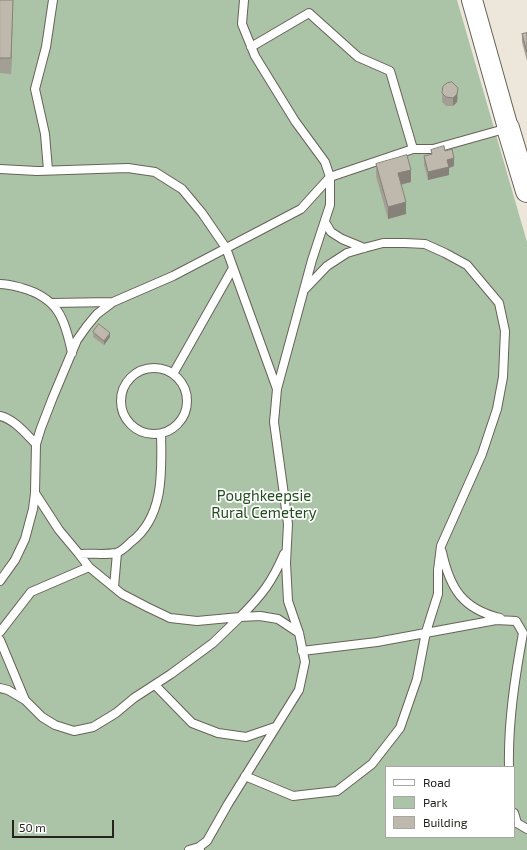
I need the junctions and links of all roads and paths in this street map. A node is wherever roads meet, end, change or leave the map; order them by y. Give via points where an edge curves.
1 (53, 0) edge
2 (244, 0) edge
3 (472, 0) edge
4 (252, 47) junction
5 (508, 128) junction
6 (413, 149) junction
7 (0, 169) edge
8 (48, 170) junction
9 (330, 177) junction
10 (527, 191) edge
11 (325, 222) junction
12 (226, 248) junction
13 (364, 248) junction
14 (234, 268) junction
15 (0, 284) edge
16 (304, 289) junction
17 (113, 302) junction
18 (51, 303) junction
19 (72, 353) junction
20 (173, 374) junction
21 (277, 389) junction
22 (0, 416) edge
23 (161, 434) junction
24 (36, 444) junction
25 (35, 493) junction
26 (441, 546) junction
27 (286, 549) junction
28 (117, 553) junction
29 (79, 554) junction
30 (89, 566) junction
31 (0, 581) edge
32 (114, 587) junction
33 (240, 617) junction
34 (516, 621) junction
35 (0, 632) edge
36 (426, 632) junction
37 (299, 633) junction
38 (0, 640) edge
39 (302, 651) junction
40 (155, 685) junction
41 (0, 688) edge
42 (25, 700) junction
43 (275, 728) junction
44 (509, 766) edge
45 (245, 776) junction
46 (515, 816) edge
47 (527, 829) edge
48 (200, 849) edge
49 (189, 850) edge

1 - 8 lane via 46,47 35,89 45,134
2 - 4 lane via 242,24
3 - 5 street
4 - 6 lane via 309,13 358,57 390,70
4 - 9 lane via 295,121 325,162
5 - 6 lane via 433,148
5 - 10 highway
6 - 9 lane
7 - 8 lane
8 - 12 lane via 128,168 155,172 182,189
9 - 11 lane via 330,205
9 - 12 lane via 301,209
11 - 13 lane via 331,232
11 - 16 lane
12 - 14 lane
12 - 17 lane via 173,276
13 - 16 lane via 347,254 327,266
13 - 26 lane via 383,243 425,244 467,265 499,303 505,331 503,377 497,409 482,454
14 - 20 lane
14 - 21 lane
15 - 18 lane via 34,291
16 - 21 lane
17 - 18 lane
17 - 19 lane via 97,314 87,326
18 - 19 lane via 61,316
19 - 24 lane
20 - 23 lane via 186,392 186,413 172,430
20 - 23 lane via 163,369 142,370 132,376 121,395 124,416 131,426 150,435
21 - 27 lane via 274,422 288,524
22 - 24 lane via 6,417
23 - 28 lane via 162,471 153,516 138,537
24 - 25 lane
25 - 29 lane
25 - 31 lane via 25,539 16,560
26 - 34 lane via 445,566 462,598 486,614
26 - 36 lane via 438,594
27 - 33 lane via 270,583
27 - 37 lane via 288,601
28 - 29 lane
28 - 32 lane
29 - 30 lane
30 - 32 lane
30 - 35 lane via 31,592
32 - 33 lane via 122,594 170,618 197,621
33 - 37 lane via 260,616 278,619
33 - 40 lane via 213,643
34 - 36 lane via 496,620
34 - 44 lane via 523,633 509,738
36 - 39 lane via 377,642
36 - 45 lane via 417,679 400,728 372,764 337,791 293,796
37 - 39 lane
38 - 42 lane
39 - 43 lane via 304,662 299,690
40 - 42 lane via 93,728 74,731 55,725 42,717
40 - 43 lane via 192,723 218,733 246,737
41 - 42 lane
43 - 45 lane
45 - 48 lane
46 - 47 lane via 517,823
48 - 49 lane

